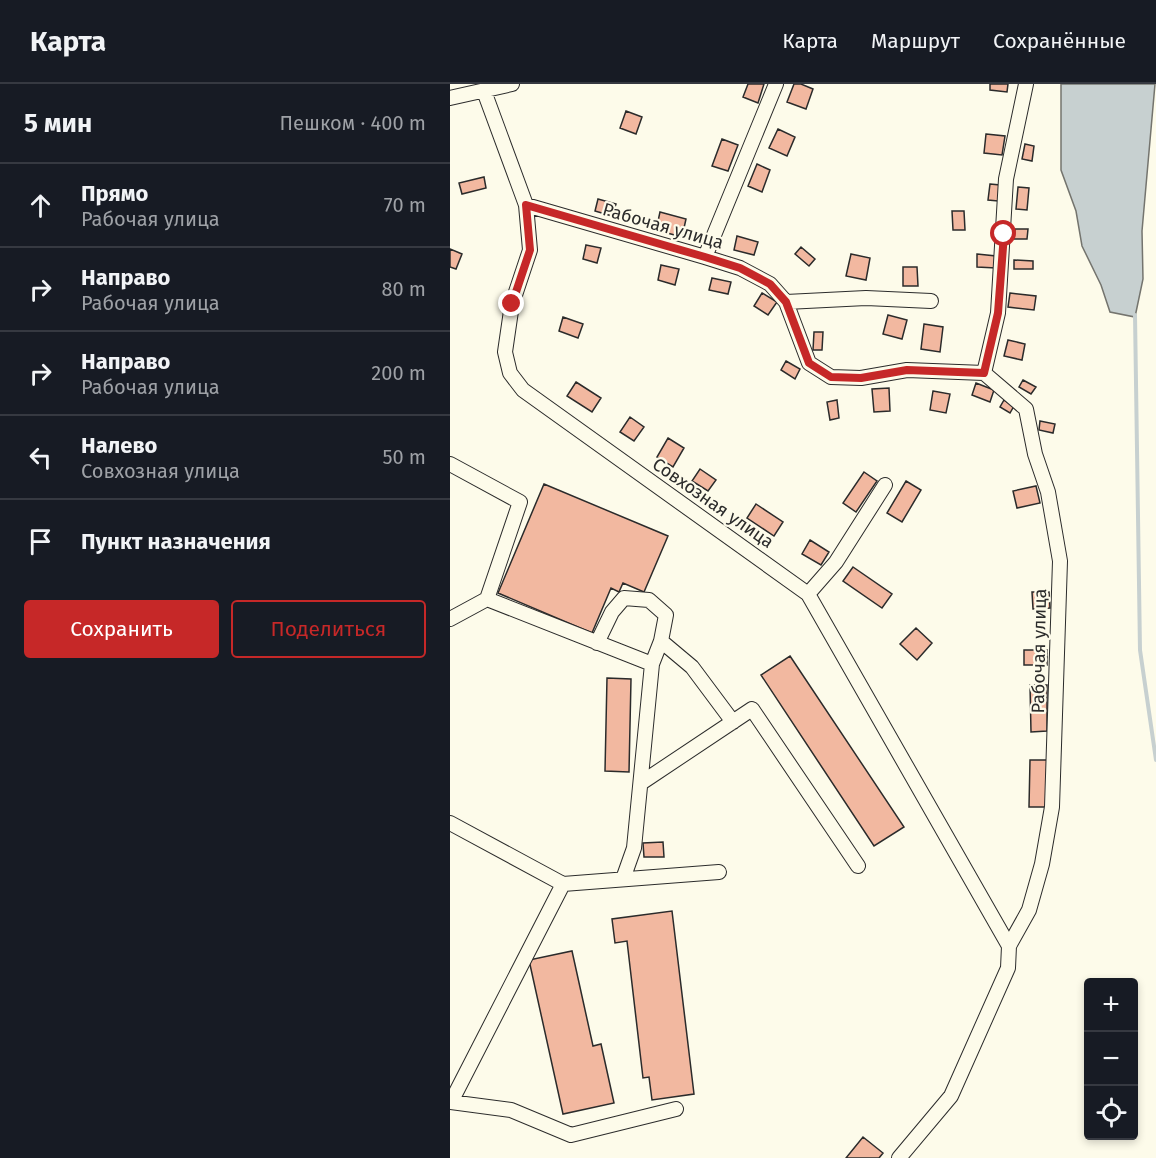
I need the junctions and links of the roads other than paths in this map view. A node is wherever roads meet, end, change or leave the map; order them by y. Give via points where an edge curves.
1 (512, 84) edge
2 (776, 84) edge
3 (1026, 84) edge
4 (484, 90) junction
5 (450, 98) edge
6 (526, 205) junction
7 (705, 257) junction
8 (931, 301) dead end
9 (786, 302) junction
10 (984, 373) junction
11 (450, 464) edge
12 (885, 485) dead end
13 (808, 594) junction
14 (487, 599) junction
15 (450, 618) edge
16 (661, 641) junction
17 (597, 643) junction
18 (652, 664) junction
19 (733, 722) junction
20 (641, 783) junction
21 (450, 824) edge
22 (858, 866) dead end
23 (719, 872) dead end
24 (623, 879) junction
25 (563, 884) junction
26 (1009, 946) junction
27 (450, 1102) edge
28 (676, 1109) dead end
29 (899, 1158) edge

1 - 4 street
2 - 7 street
3 - 10 street via 1006,179 998,313
4 - 5 street
4 - 6 street, Совхозная улица
6 - 7 street, Рабочая улица
6 - 13 street, Совхозная улица via 530,250 512,304 505,352 510,373 523,390
7 - 9 street, Рабочая улица via 740,268 770,284
8 - 9 street via 866,298
9 - 10 street, Рабочая улица via 809,363 831,377 861,378 907,370
10 - 26 street, Рабочая улица via 1026,409 1048,492 1060,561 1052,807 1029,910
11 - 14 street via 520,502
12 - 13 street via 836,562
13 - 26 street, Совхозная улица
14 - 15 street
14 - 17 street
16 - 17 street via 666,615 649,600 624,598 612,612
16 - 18 street
16 - 19 street via 692,667
17 - 18 street
18 - 20 street
19 - 20 street
19 - 22 street via 752,709
20 - 24 street via 634,848
21 - 25 street
23 - 24 street
24 - 25 street
25 - 27 street
26 - 29 street via 1008,968 951,1096
27 - 28 street via 511,1110 571,1135

